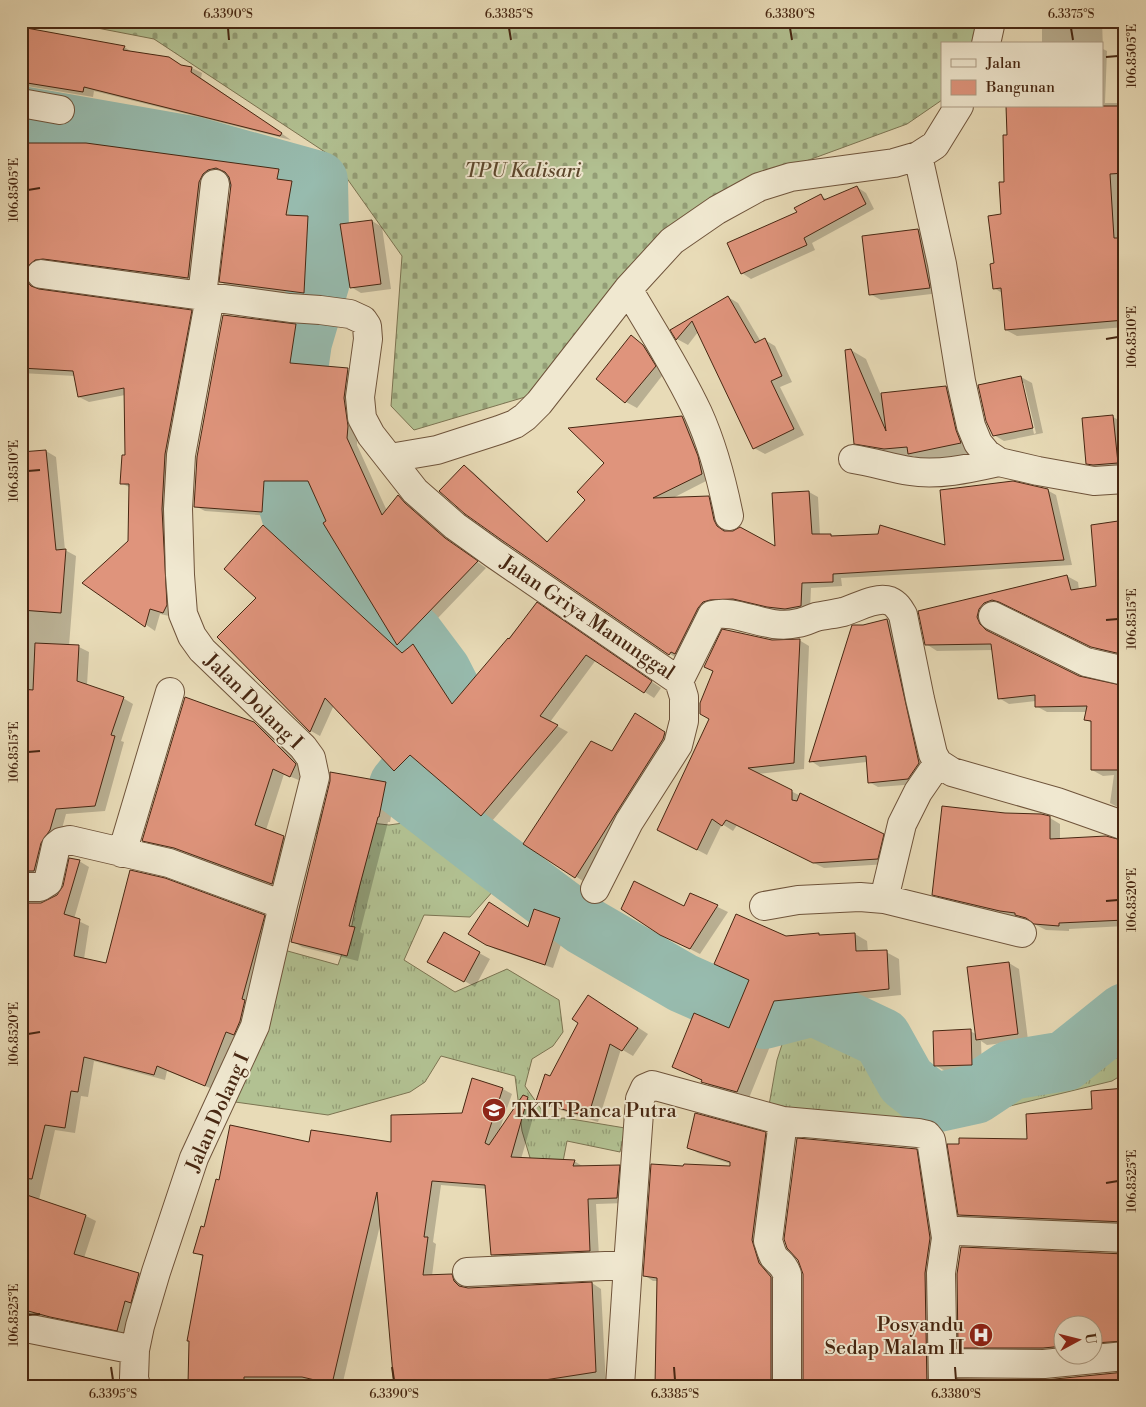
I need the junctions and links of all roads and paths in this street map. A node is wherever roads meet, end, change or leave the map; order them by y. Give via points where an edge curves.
1 (991, 21) edge
2 (986, 42) edge
3 (21, 103) edge
4 (958, 108) edge
5 (60, 110) dead end
6 (918, 156) junction
7 (215, 184) dead end
8 (41, 274) dead end
9 (628, 289) junction
10 (206, 297) junction
11 (390, 458) junction
12 (853, 459) dead end
13 (999, 462) junction
14 (1125, 479) edge
15 (729, 516) dead end
16 (993, 616) dead end
17 (1125, 671) edge
18 (679, 681) junction
19 (170, 692) dead end
20 (938, 763) junction
21 (1125, 826) edge
22 (122, 853) junction
23 (21, 887) edge
24 (595, 889) dead end
25 (884, 900) junction
26 (283, 905) junction
27 (764, 906) dead end
28 (1022, 933) dead end
29 (783, 1121) junction
30 (946, 1238) junction
31 (1125, 1238) edge
32 (628, 1264) junction
33 (467, 1272) dead end
34 (21, 1327) edge
35 (135, 1350) junction
36 (1125, 1356) edge
37 (943, 1374) edge
38 (136, 1386) edge
39 (620, 1386) edge
40 (787, 1386) edge

1 - 2 street
3 - 5 street
4 - 6 street via 935,145
6 - 9 street via 894,163 791,177 759,187 717,210 672,241
6 - 13 street via 942,264 971,426 978,443
7 - 10 street, Jalan Dolang I
8 - 10 street
9 - 11 street via 539,403 516,424 437,450
9 - 15 street via 698,414 722,480
10 - 11 street via 350,314 363,320 368,339 360,409 366,427
10 - 26 street, Jalan Dolang I via 181,455 178,509 183,614 202,650 311,758 315,777
11 - 18 street, Jalan Griya Manunggal via 415,491 455,526
12 - 13 street via 925,472 962,470
13 - 14 street via 1094,481
16 - 17 street via 1086,662
18 - 20 street, Jalan Griya Manunggal via 712,615 727,614 783,626 870,602 891,601 903,615 928,733
18 - 24 street via 684,697 684,721 678,745 629,822
19 - 22 street
20 - 21 street via 952,772 1057,802
20 - 25 street via 902,824
22 - 23 street via 70,840 61,842 56,846 48,882
22 - 26 street via 169,863
25 - 27 street via 829,897
25 - 28 street
26 - 35 street, Jalan Dolang I via 255,1026 194,1158 156,1272
29 - 30 street via 927,1135 931,1140
29 - 32 street via 652,1085 645,1088 640,1099
29 - 40 street via 768,1241 770,1250 784,1264 787,1274
30 - 31 street via 958,1231
30 - 37 street via 941,1273
32 - 33 street
32 - 39 street
34 - 35 street
35 - 38 street, Jalan Dolang I
36 - 37 street

